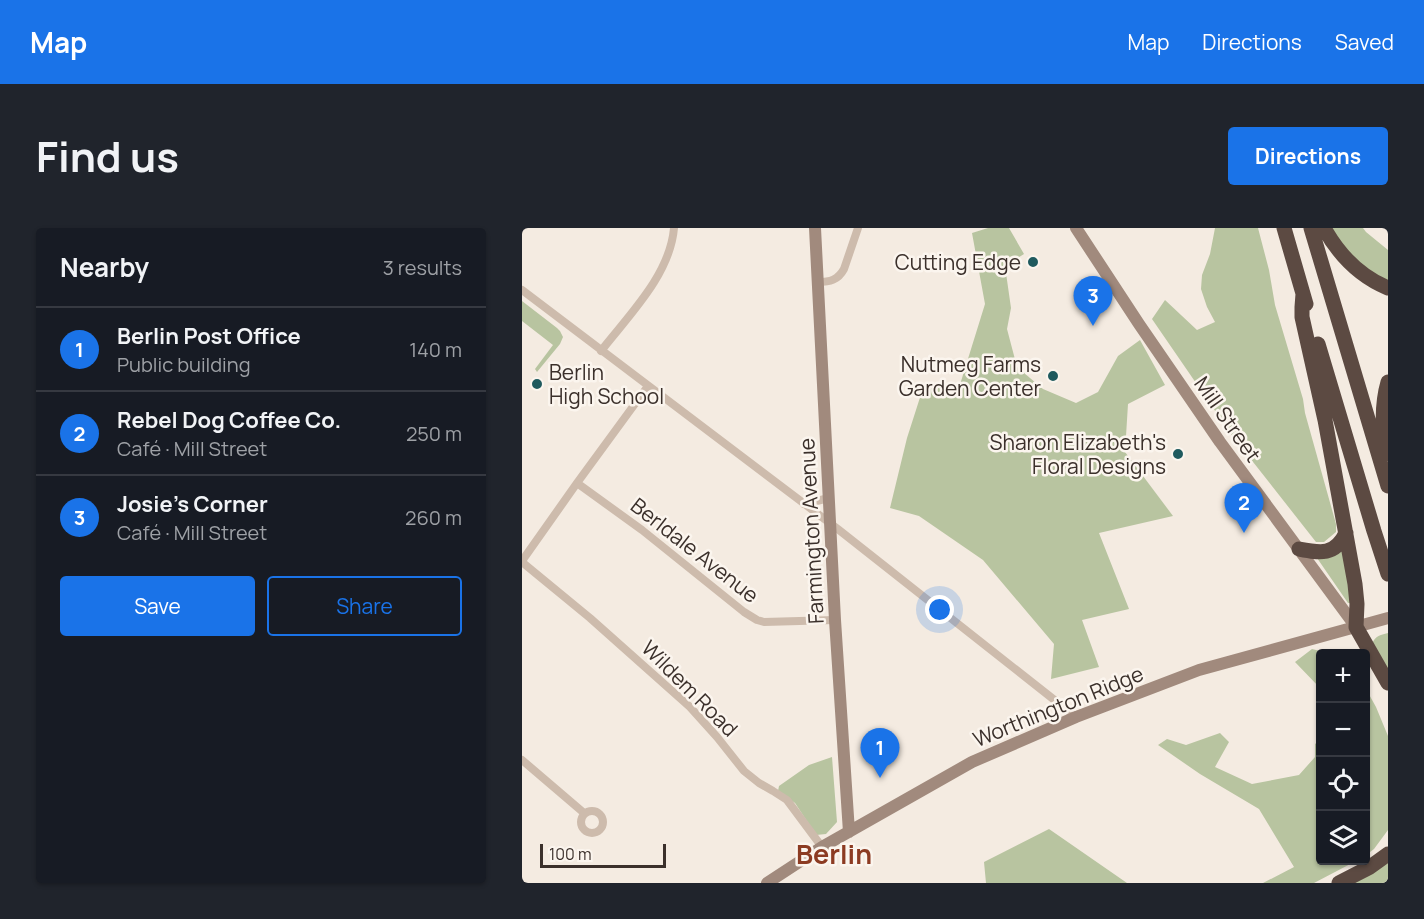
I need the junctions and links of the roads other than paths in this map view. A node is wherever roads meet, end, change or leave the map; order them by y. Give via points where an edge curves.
1 (674, 228) edge
2 (815, 228) edge
3 (858, 228) edge
4 (1076, 228) edge
5 (1284, 228) edge
6 (1311, 228) edge
7 (1324, 228) edge
8 (818, 282) junction
9 (1388, 288) edge
10 (522, 290) edge
11 (1303, 294) junction
12 (601, 351) junction
13 (1388, 382) edge
14 (648, 386) junction
15 (1387, 482) edge
16 (577, 483) junction
17 (830, 498) junction
18 (804, 504) junction
19 (830, 524) junction
20 (1346, 533) junction
21 (1299, 549) junction
22 (522, 562) edge
23 (1388, 574) edge
24 (1388, 618) edge
25 (835, 620) junction
26 (1356, 627) junction
27 (1388, 683) edge
28 (1076, 717) junction
29 (522, 760) edge
30 (585, 813) dead end
31 (849, 832) junction
32 (822, 848) junction
33 (1388, 854) edge
34 (767, 883) edge
35 (1339, 883) edge

1 - 12 street via 663,266
2 - 8 street, Farmington Avenue
3 - 8 street via 841,275
4 - 21 street, Mill Street via 1200,414
5 - 11 highway
6 - 15 highway
7 - 9 highway via 1349,263
8 - 17 street, Farmington Avenue
10 - 12 street
11 - 20 highway via 1302,317
11 - 23 highway
12 - 14 street
13 - 15 highway via 1383,418
14 - 16 street
14 - 18 street
16 - 22 street
16 - 25 street, Berldale Avenue via 757,620
17 - 18 street
17 - 19 street, Farmington Avenue
18 - 19 street
19 - 25 street, Farmington Avenue
19 - 28 street
20 - 21 highway via 1331,550
20 - 26 highway via 1356,592
21 - 26 street, Mill Street
22 - 32 street, Wildem Road via 690,707 744,771 787,800
24 - 26 street, Worthington Ridge
25 - 31 street, Farmington Avenue
26 - 27 highway
26 - 28 street, Worthington Ridge via 1199,670
28 - 31 street, Worthington Ridge via 972,762
29 - 30 street
31 - 32 street, Worthington Ridge
32 - 34 street, Worthington Ridge
33 - 35 highway

